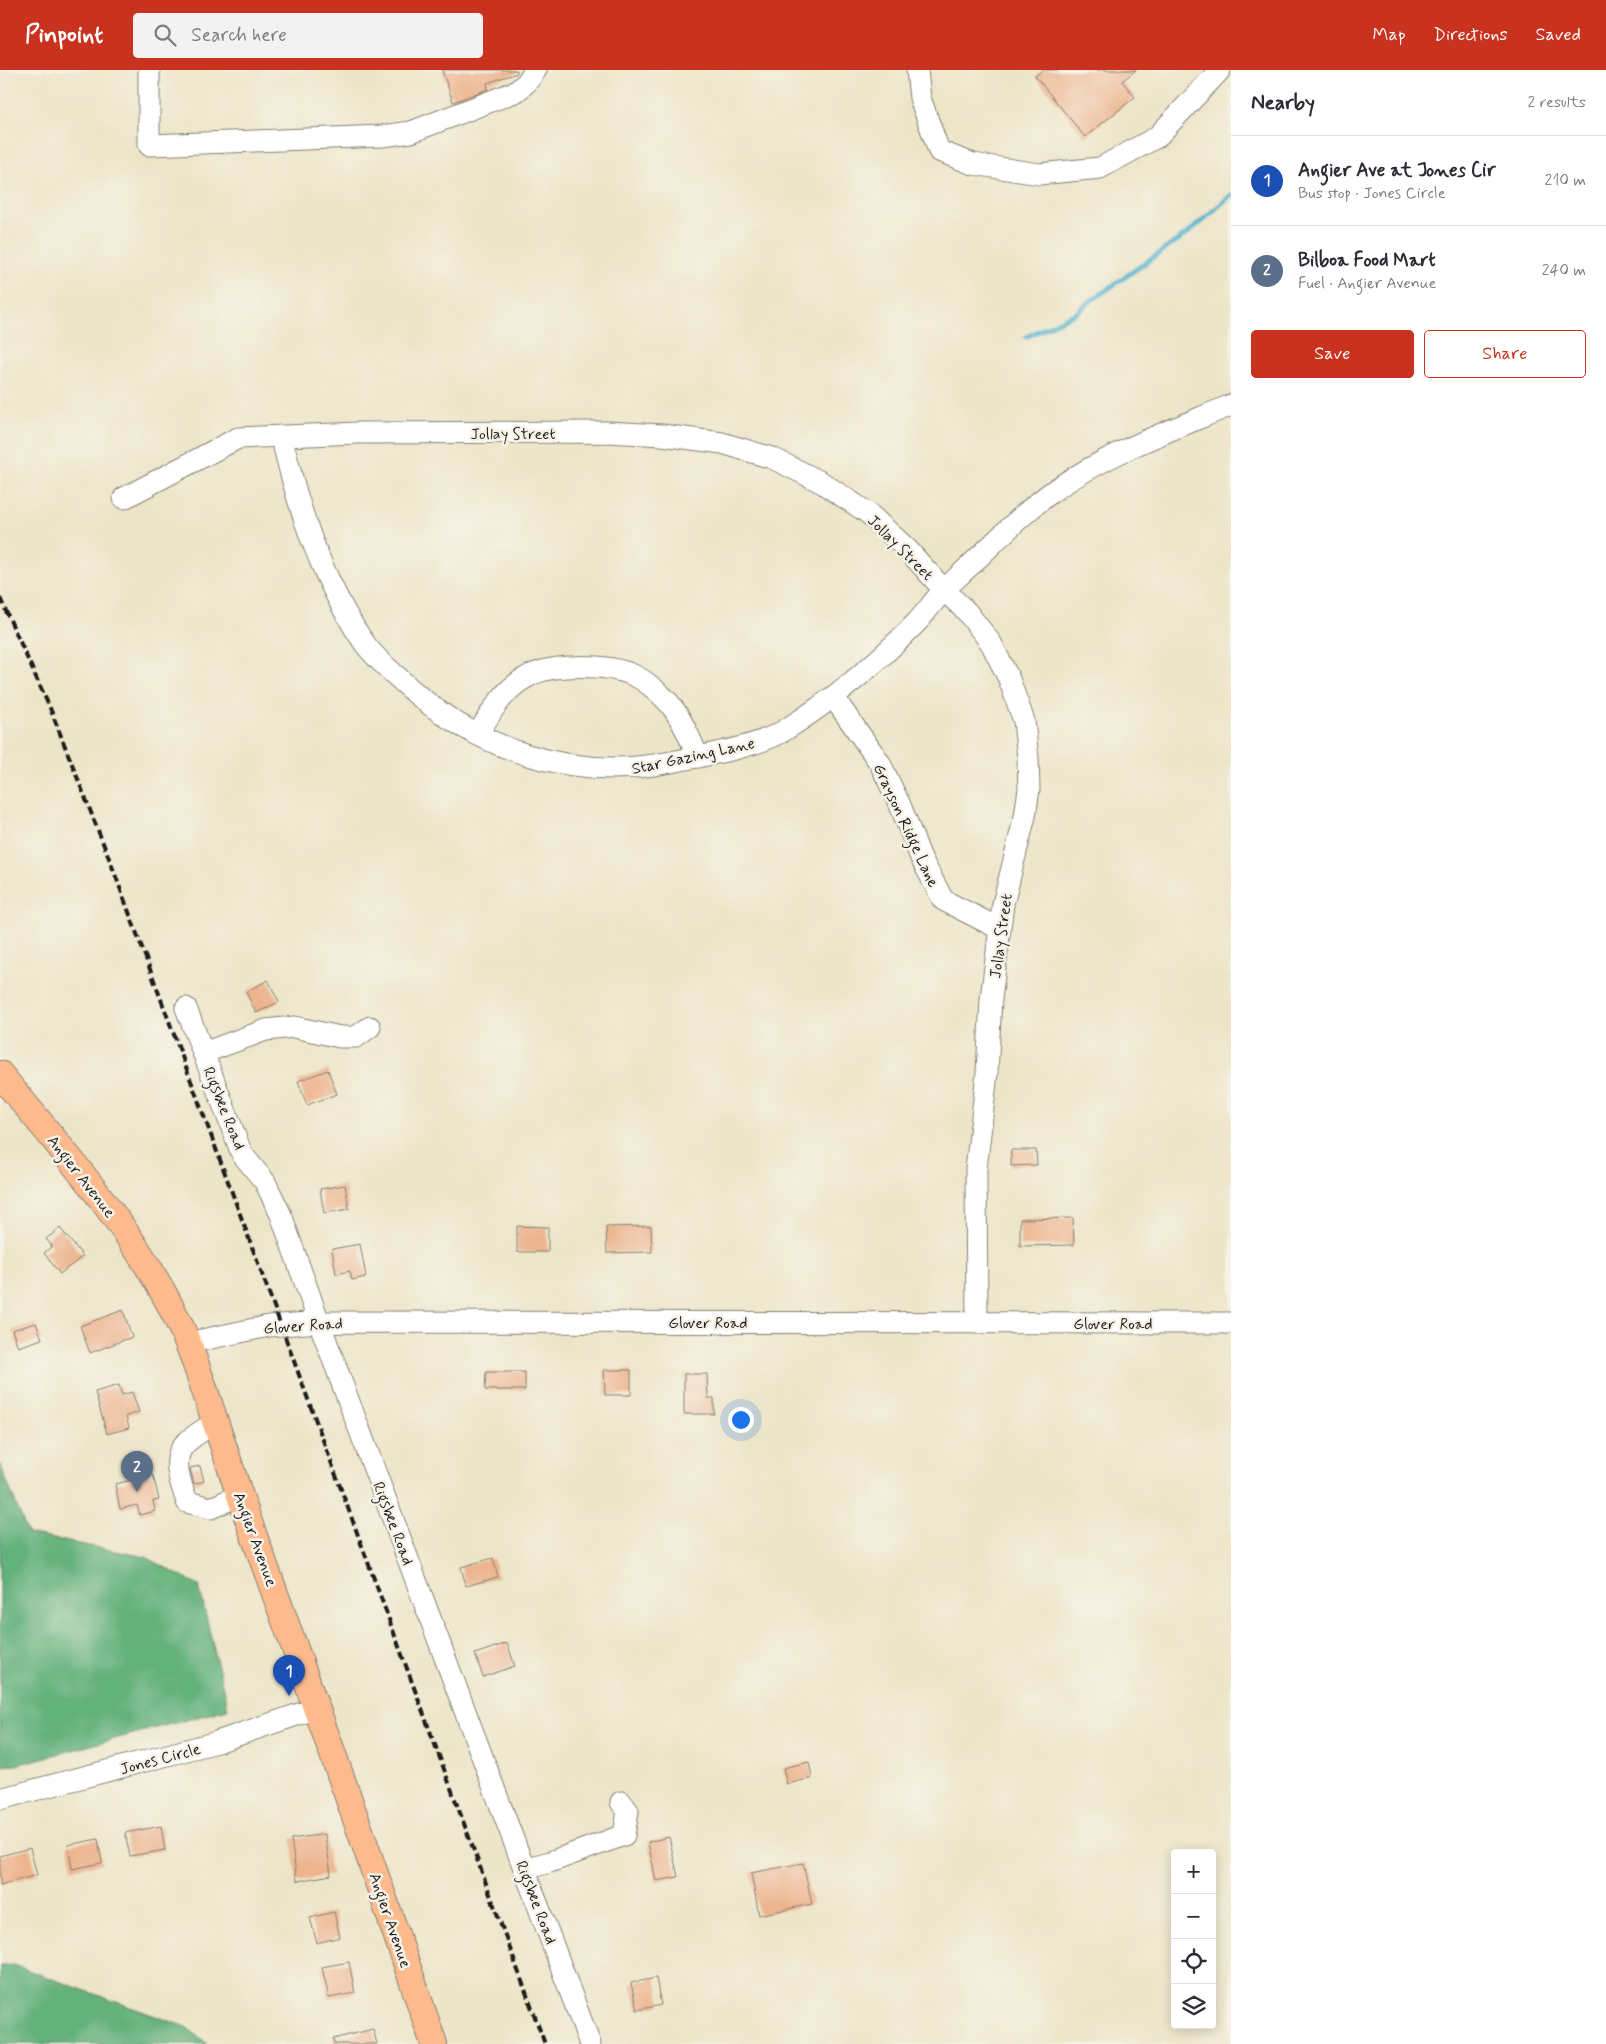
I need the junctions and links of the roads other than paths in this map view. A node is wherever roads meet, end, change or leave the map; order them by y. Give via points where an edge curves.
1 (149, 70) edge
2 (536, 70) edge
3 (916, 70) edge
4 (1220, 70) edge
5 (1231, 405) edge
6 (282, 436) junction
7 (124, 498) dead end
8 (944, 590) junction
9 (834, 698) junction
10 (478, 734) junction
11 (698, 757) junction
12 (1000, 929) junction
13 (186, 1008) dead end
14 (370, 1027) dead end
15 (203, 1053) junction
16 (0, 1074) edge
17 (319, 1322) junction
18 (977, 1323) junction
19 (1231, 1323) edge
20 (187, 1343) junction
21 (215, 1422) junction
22 (240, 1495) junction
23 (317, 1708) junction
24 (0, 1799) edge
25 (621, 1802) dead end
26 (524, 1869) junction
27 (434, 2044) edge
28 (590, 2044) edge

1 - 2 street via 150,145 383,136 411,132 517,91
3 - 4 street via 920,98 940,151 973,164 1039,174 1100,168 1157,137
5 - 8 street, Star Gazing Lane via 1105,459 1055,490
6 - 7 street, Jollay Street via 238,438
6 - 8 street, Jollay Street via 358,432 607,432 722,443 772,458 821,482 868,512
6 - 10 street, Star Gazing Lane via 308,530 343,606 365,644 427,704
8 - 9 street, Star Gazing Lane via 918,622
8 - 12 street, Jollay Street via 991,642 1024,721 1029,789
9 - 11 street, Star Gazing Lane via 782,733
9 - 12 street, Grayson Ridge Lane via 880,763 943,900
10 - 11 street, Star Gazing Lane via 524,755 571,766 618,769
10 - 11 street via 502,698 528,676 567,668 612,669 634,675 668,702 680,718
12 - 18 street, Jollay Street via 976,1169
13 - 15 street, Rigsbee Road
14 - 15 street via 356,1037 340,1037 294,1027 266,1030
15 - 17 street, Rigsbee Road via 242,1154 265,1182 281,1214
16 - 20 main road, Angier Avenue via 118,1222 154,1277
17 - 18 street, Glover Road
17 - 20 street, Glover Road via 270,1326
17 - 26 street, Rigsbee Road
18 - 19 street, Glover Road
20 - 21 main road, Angier Avenue
21 - 22 main road, Angier Avenue
21 - 22 street via 183,1445 177,1471 187,1502 211,1508
22 - 23 main road, Angier Avenue
23 - 24 street, Jones Circle via 217,1742
23 - 27 main road, Angier Avenue
25 - 26 street via 628,1811 624,1835
26 - 28 street, Rigsbee Road

